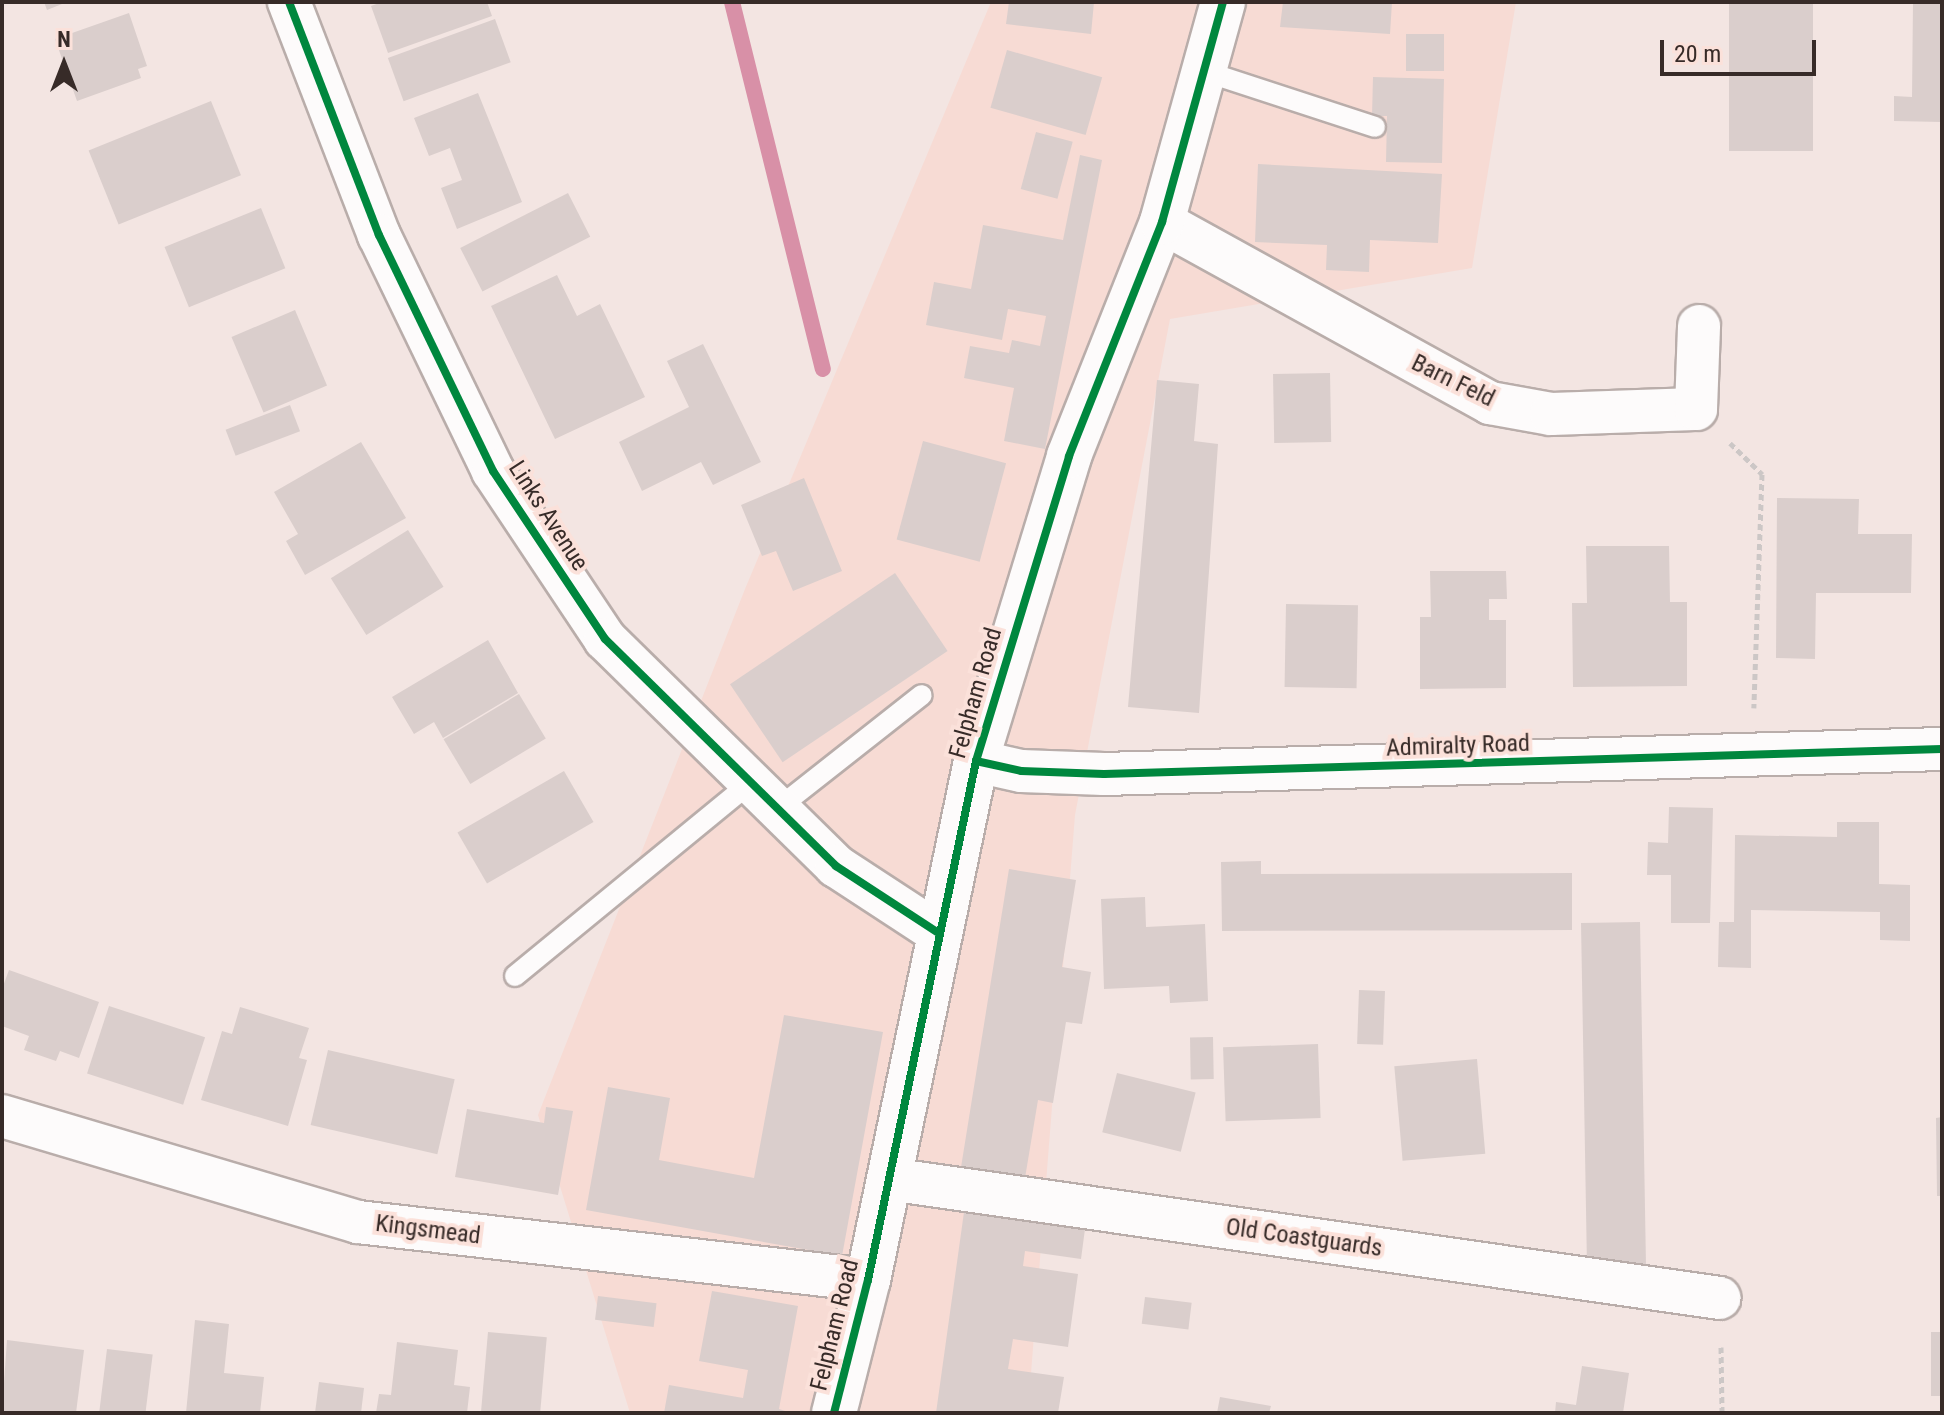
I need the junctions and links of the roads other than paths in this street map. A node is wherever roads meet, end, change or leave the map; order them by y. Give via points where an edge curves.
1 (289, 2) edge
2 (1223, 2) edge
3 (1201, 70) junction
4 (1375, 127) dead end
5 (1162, 222) junction
6 (1699, 326) dead end
7 (922, 695) dead end
8 (1942, 749) edge
9 (976, 761) junction
10 (763, 796) junction
11 (937, 932) junction
12 (515, 976) dead end
13 (2, 1116) edge
14 (889, 1179) junction
15 (868, 1280) junction
16 (1720, 1298) road end
17 (834, 1413) edge

1 - 10 street, Links Avenue via 379,235 493,471 605,639
2 - 3 street, Felpham Road
3 - 4 lane
3 - 5 street, Felpham Road
5 - 6 street, Barn Feld via 1490,403 1551,414 1696,409
5 - 9 street, Felpham Road via 1069,456
7 - 10 lane
8 - 9 street, Admiralty Road via 1104,774 1021,771
9 - 11 street, Felpham Road
10 - 11 street, Links Avenue via 836,866
10 - 12 lane
11 - 14 street, Felpham Road
13 - 15 street, Kingsmead via 358,1222
14 - 15 street, Felpham Road
14 - 16 street, Old Coastguards
15 - 17 street, Felpham Road

